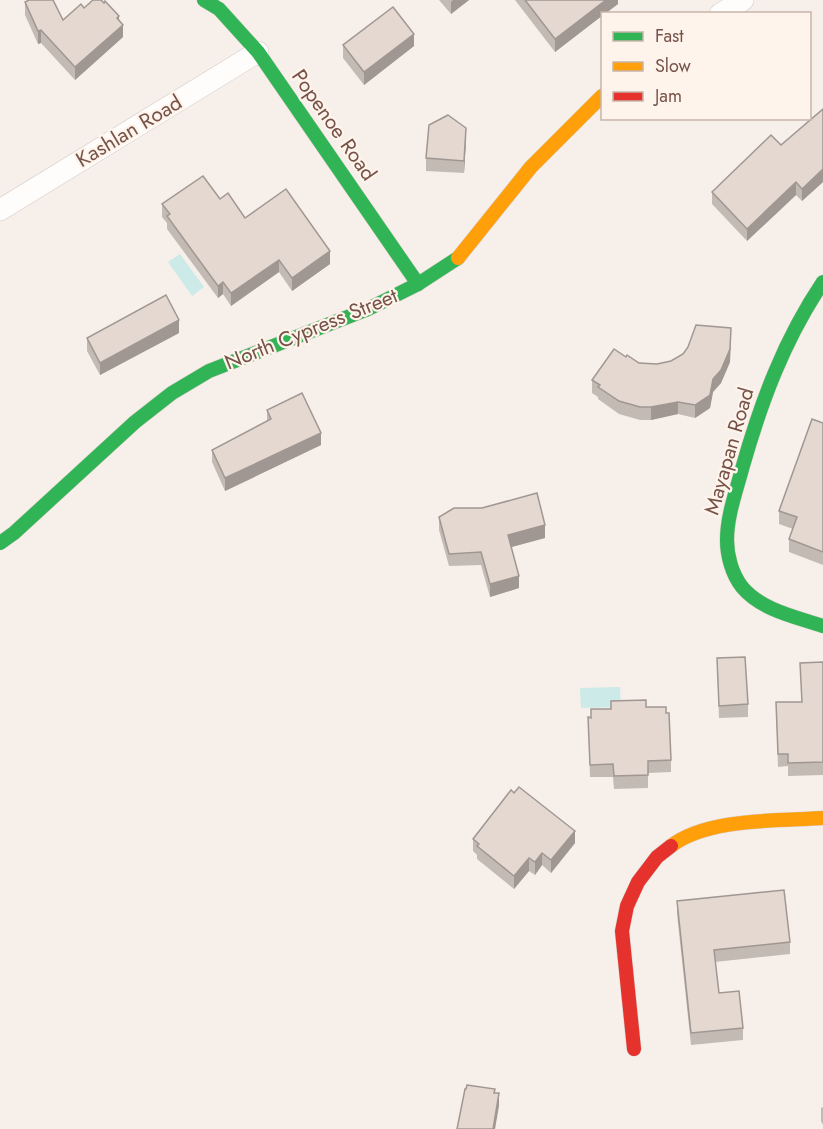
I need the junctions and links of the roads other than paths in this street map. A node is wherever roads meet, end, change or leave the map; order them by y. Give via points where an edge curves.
1 (204, 0) edge
2 (743, 0) edge
3 (723, 12) edge
4 (258, 52) junction
5 (601, 98) edge
6 (0, 210) edge
7 (823, 282) edge
8 (418, 284) junction
9 (0, 543) edge
10 (823, 626) edge
11 (823, 818) edge
12 (633, 1049) dead end

1 - 4 street, Popenoe Road via 219,9
2 - 3 street
4 - 6 street, Kashlan Road
4 - 8 street, Popenoe Road
5 - 8 street, North Cypress Street via 531,167 455,261
7 - 10 street, Mayapan Road via 781,354 754,424 730,513 727,541 730,565 743,588 762,604
8 - 9 street, North Cypress Street via 368,309 209,371 172,393
11 - 12 street via 724,826 684,836 657,857 638,882 627,906 622,931

